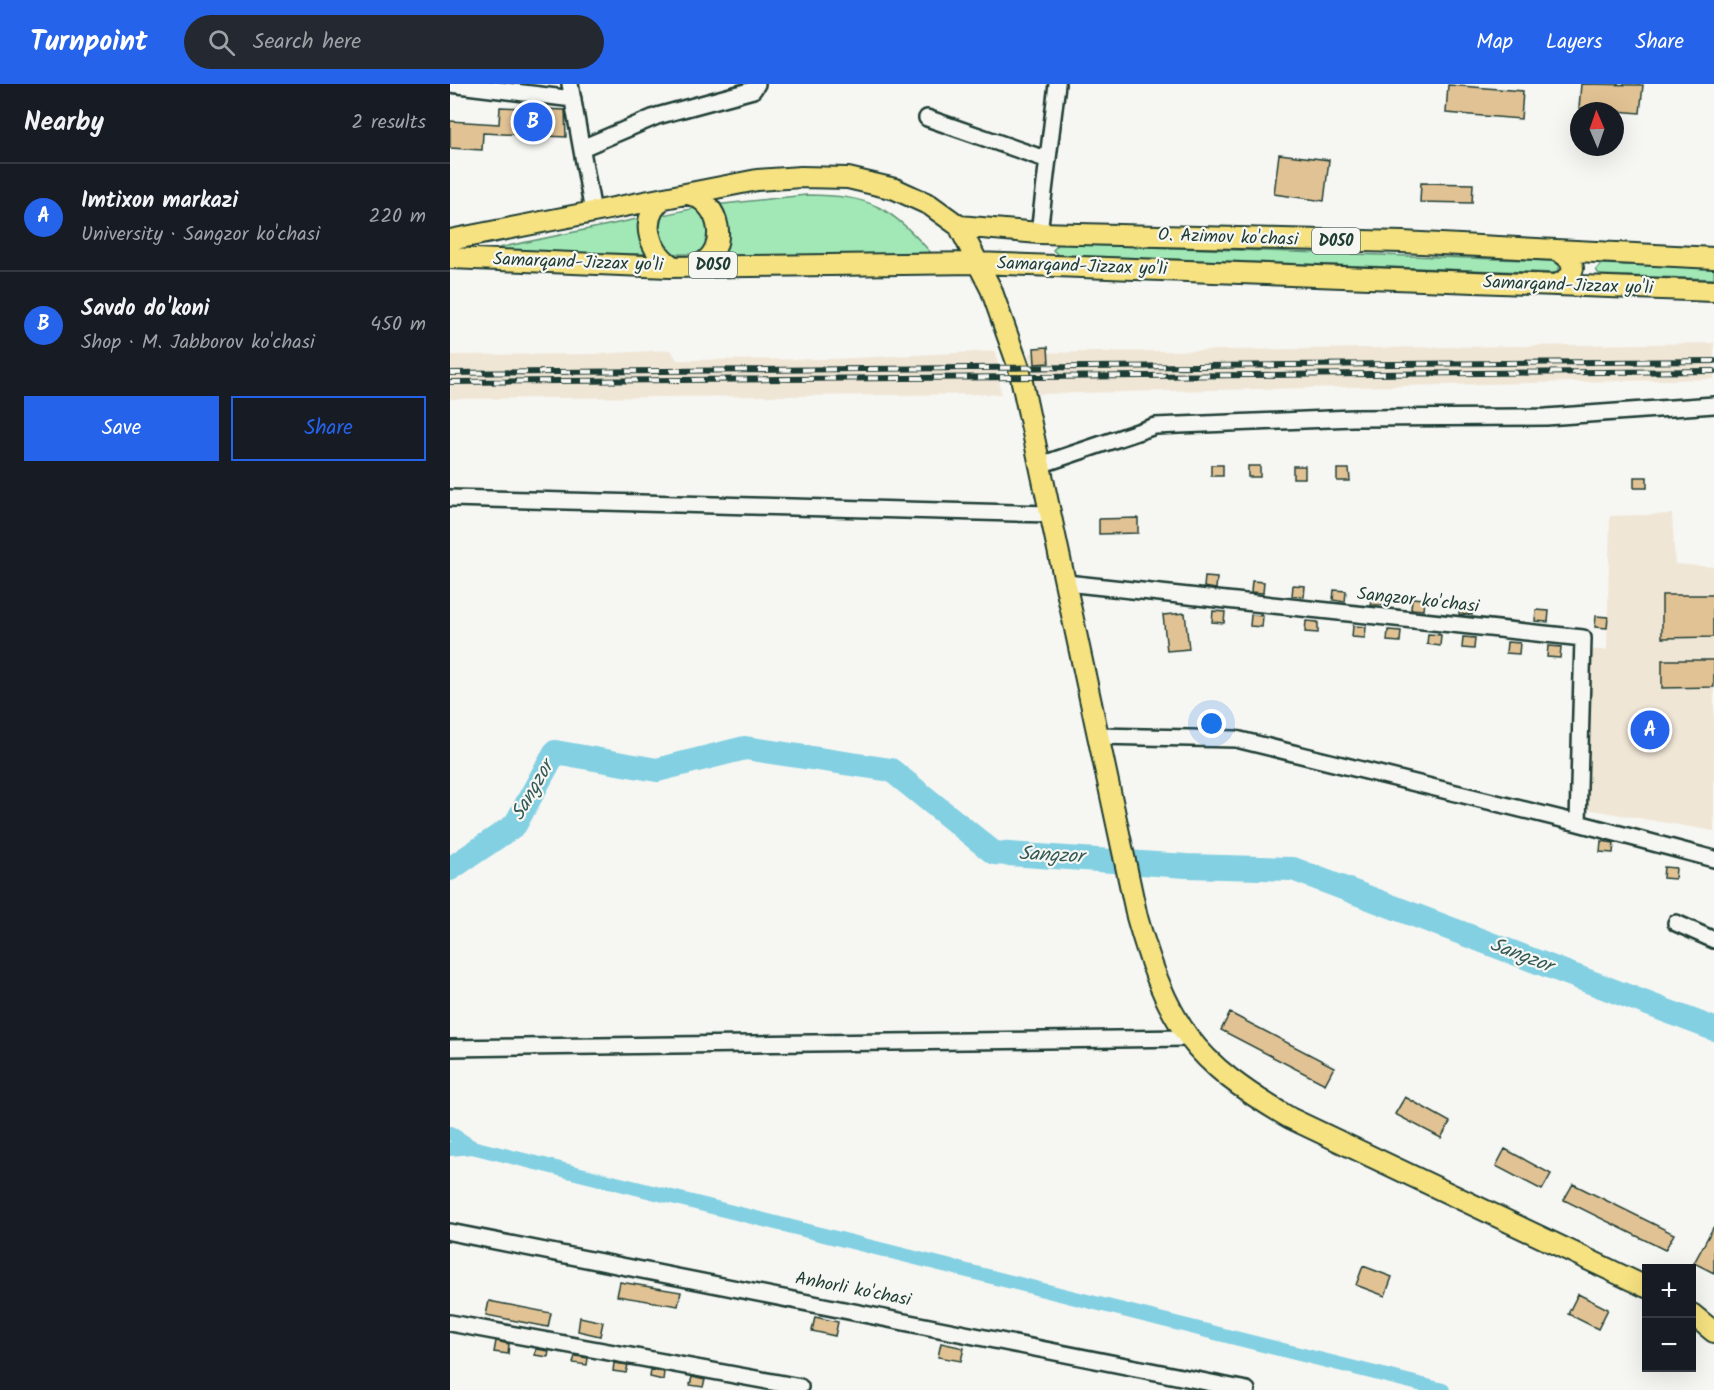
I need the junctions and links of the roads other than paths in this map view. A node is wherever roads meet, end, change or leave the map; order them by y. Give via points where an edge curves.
1 (450, 84) edge
2 (757, 84) edge
3 (1057, 84) edge
4 (572, 91) edge
5 (927, 118) dead end
6 (582, 148) junction
7 (1048, 160) junction
8 (688, 194) junction
9 (664, 198) junction
10 (593, 212) junction
11 (959, 226) junction
12 (1039, 233) junction
13 (450, 240) edge
14 (1559, 251) junction
15 (450, 258) edge
16 (1714, 258) edge
17 (976, 263) junction
18 (699, 265) junction
19 (672, 266) junction
20 (1557, 285) junction
21 (1714, 291) edge
22 (1714, 405) edge
23 (1040, 465) junction
24 (450, 498) edge
25 (1051, 514) junction
26 (1066, 583) junction
27 (1098, 736) junction
28 (1578, 823) junction
29 (1714, 859) edge
30 (1676, 923) dead end
31 (1714, 940) edge
32 (1187, 1038) junction
33 (450, 1048) edge
34 (450, 1232) edge
35 (1642, 1285) edge
36 (1696, 1317) edge
37 (450, 1323) edge
38 (1714, 1332) edge
39 (800, 1387) dead end
40 (1248, 1390) edge

1 - 4 street
2 - 6 street via 753,90 657,116
3 - 7 street
4 - 6 street
5 - 7 street
6 - 10 street
7 - 12 street
8 - 9 main road
8 - 11 main road via 768,179 848,178 912,196
8 - 18 main road via 706,202 716,219 714,254
9 - 10 main road
9 - 19 main road via 653,207 649,230 653,247
10 - 13 main road
11 - 12 main road, O. Azimov ko'chasi / D050
11 - 17 main road
12 - 14 main road, O. Azimov ko'chasi / D050 via 1390,242
14 - 16 main road, O. Azimov ko'chasi / D050
14 - 20 main road via 1570,259 1573,268 1570,277
15 - 19 main road, Samarqand-Jizzax yo'li / D050
17 - 18 main road, Samarqand-Jizzax yo'li / D050
17 - 20 main road, Samarqand-Jizzax yo'li / D050
17 - 23 main road via 991,289 1019,368
18 - 19 main road, Samarqand-Jizzax yo'li / D050
20 - 21 main road, Samarqand-Jizzax yo'li / D050
22 - 23 street via 1546,417 1353,418 1155,426
23 - 25 main road
24 - 25 street
25 - 26 main road
26 - 27 main road
26 - 28 street, Sangzor ko'chasi via 1583,638
27 - 28 street via 1236,739
27 - 32 main road via 1152,969
28 - 29 street
30 - 31 street
32 - 33 street
32 - 35 main road via 1235,1084 1290,1118
34 - 40 street, Anhorli ko'chasi
36 - 38 main road
37 - 39 street

